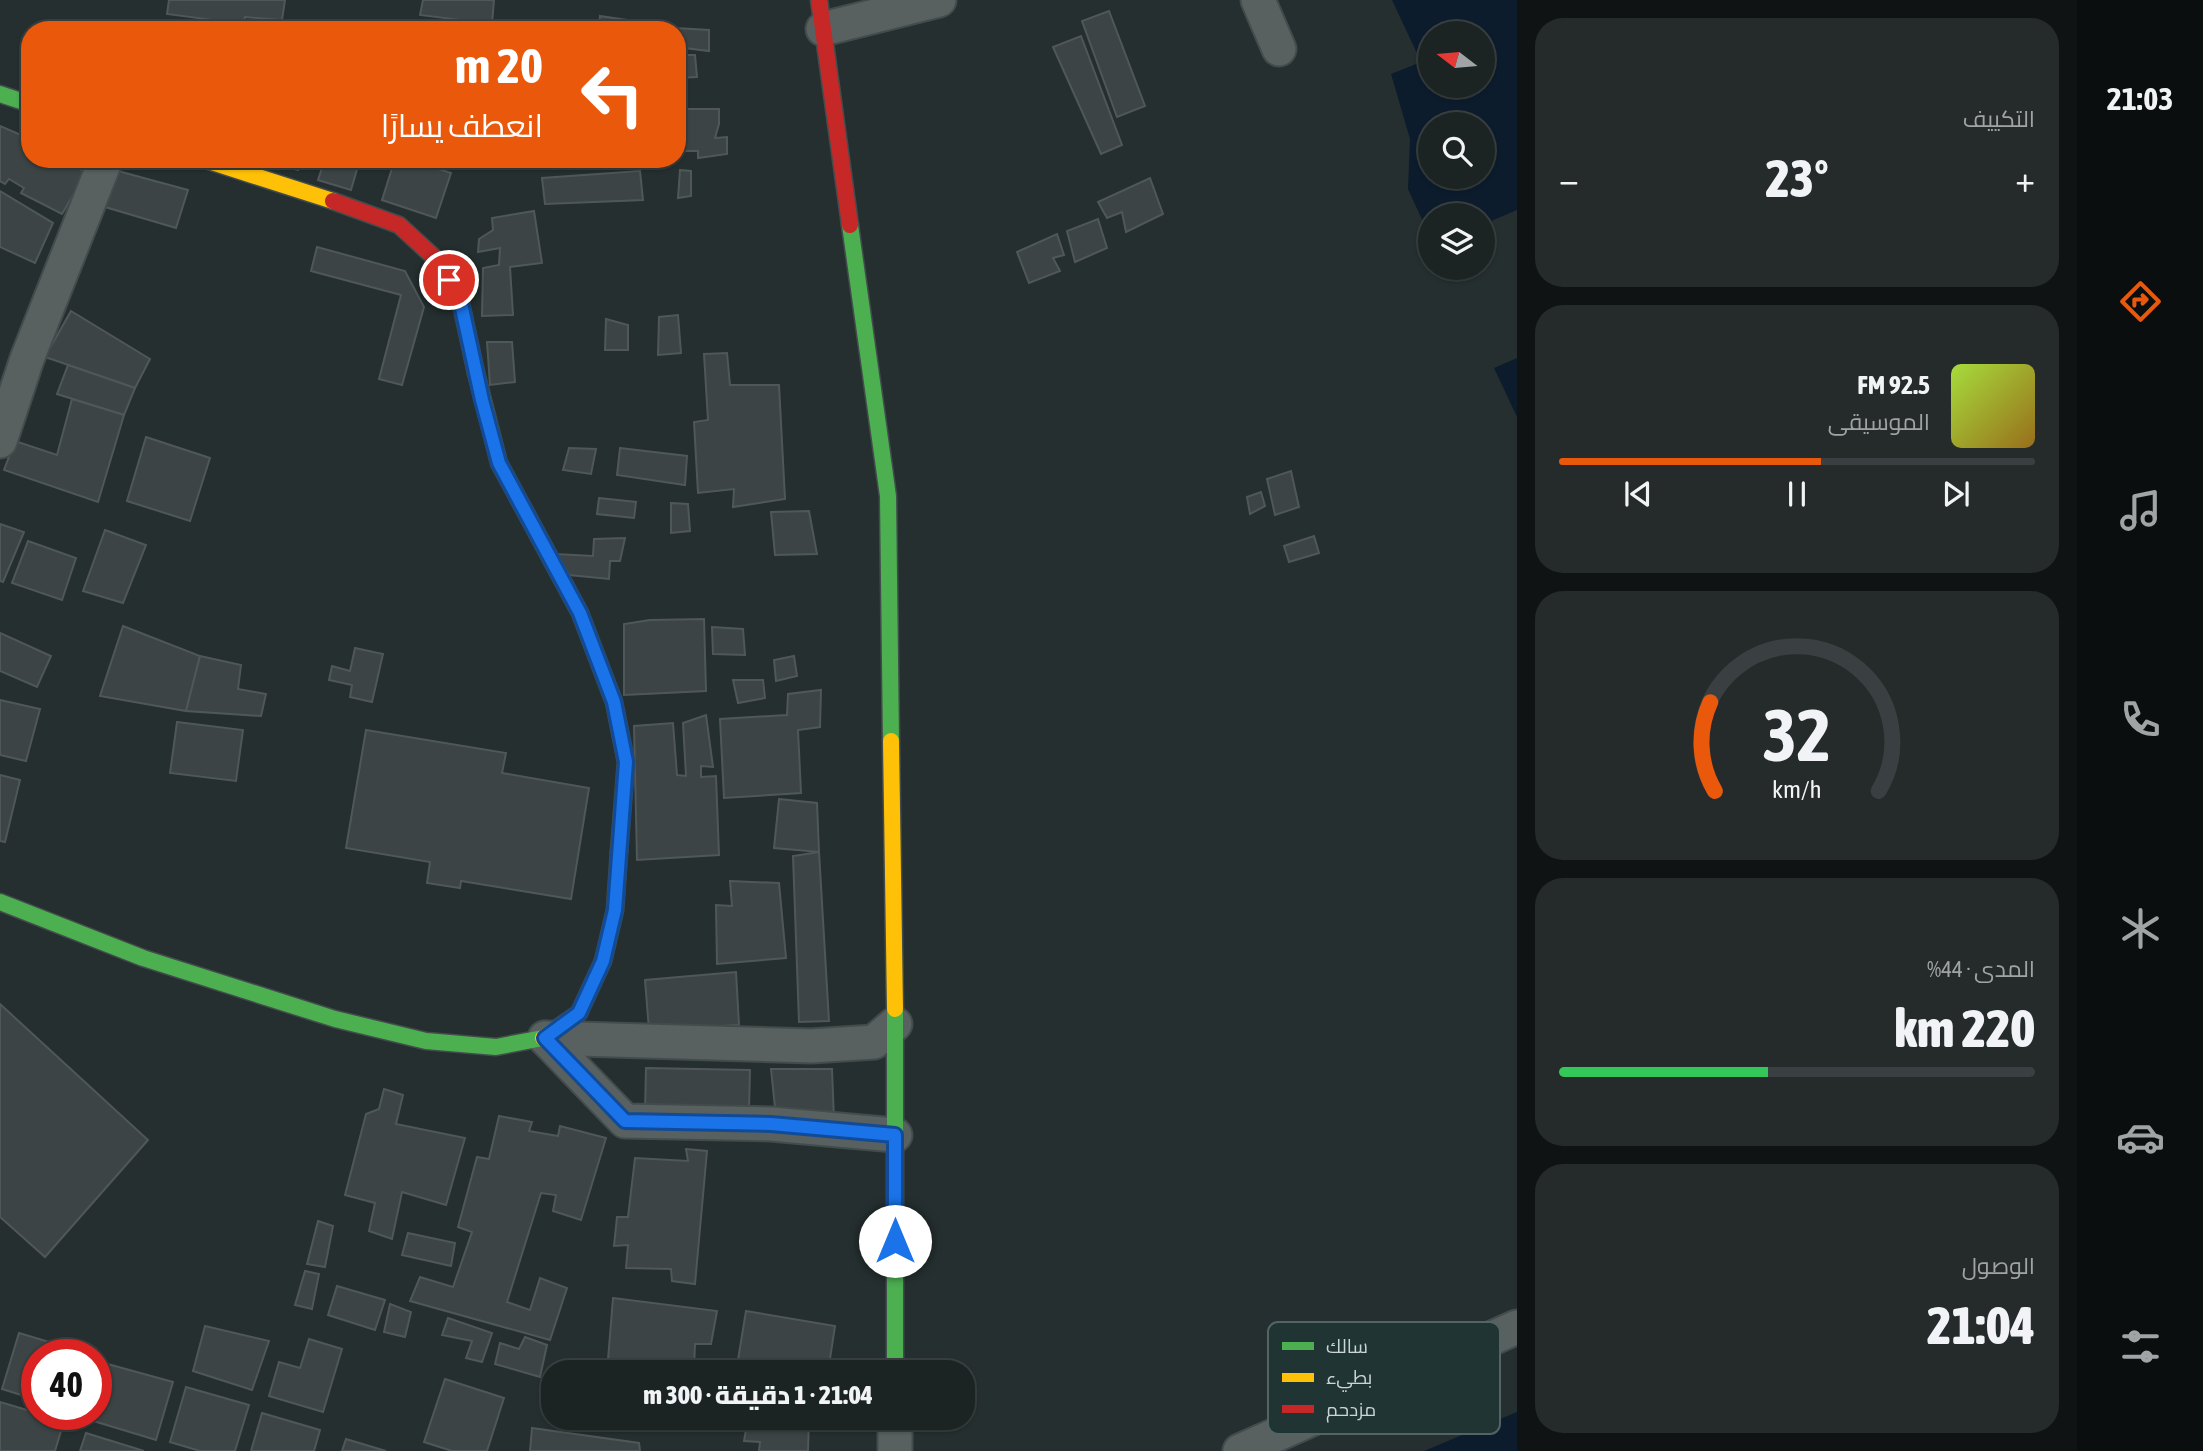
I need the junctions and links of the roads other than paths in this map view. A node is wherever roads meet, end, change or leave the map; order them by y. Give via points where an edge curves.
1 (939, 0) edge
2 (1258, 0) edge
3 (821, 15) edge
4 (1279, 49) dead end
5 (0, 94) edge
6 (21, 101) edge
7 (102, 168) edge
8 (230, 168) edge
9 (0, 441) edge
10 (0, 902) edge
11 (895, 1024) junction
12 (545, 1038) junction
13 (895, 1135) junction
14 (1517, 1327) edge
15 (1500, 1335) edge
16 (895, 1360) edge
17 (895, 1430) edge
18 (1278, 1434) edge
19 (895, 1451) edge
20 (1240, 1451) edge

1 - 3 street
2 - 4 street
3 - 11 main road via 888,496
5 - 6 main road
7 - 9 street via 27,359
8 - 12 main road via 398,225 437,260 460,299 499,463 580,613 614,702 626,762 615,910 603,961 579,1013
10 - 12 main road via 143,958 335,1019 426,1041 496,1046
11 - 12 street via 874,1042 811,1046
11 - 13 main road
12 - 13 street via 625,1121 771,1124
13 - 16 main road
14 - 15 street
17 - 19 street
18 - 20 street

